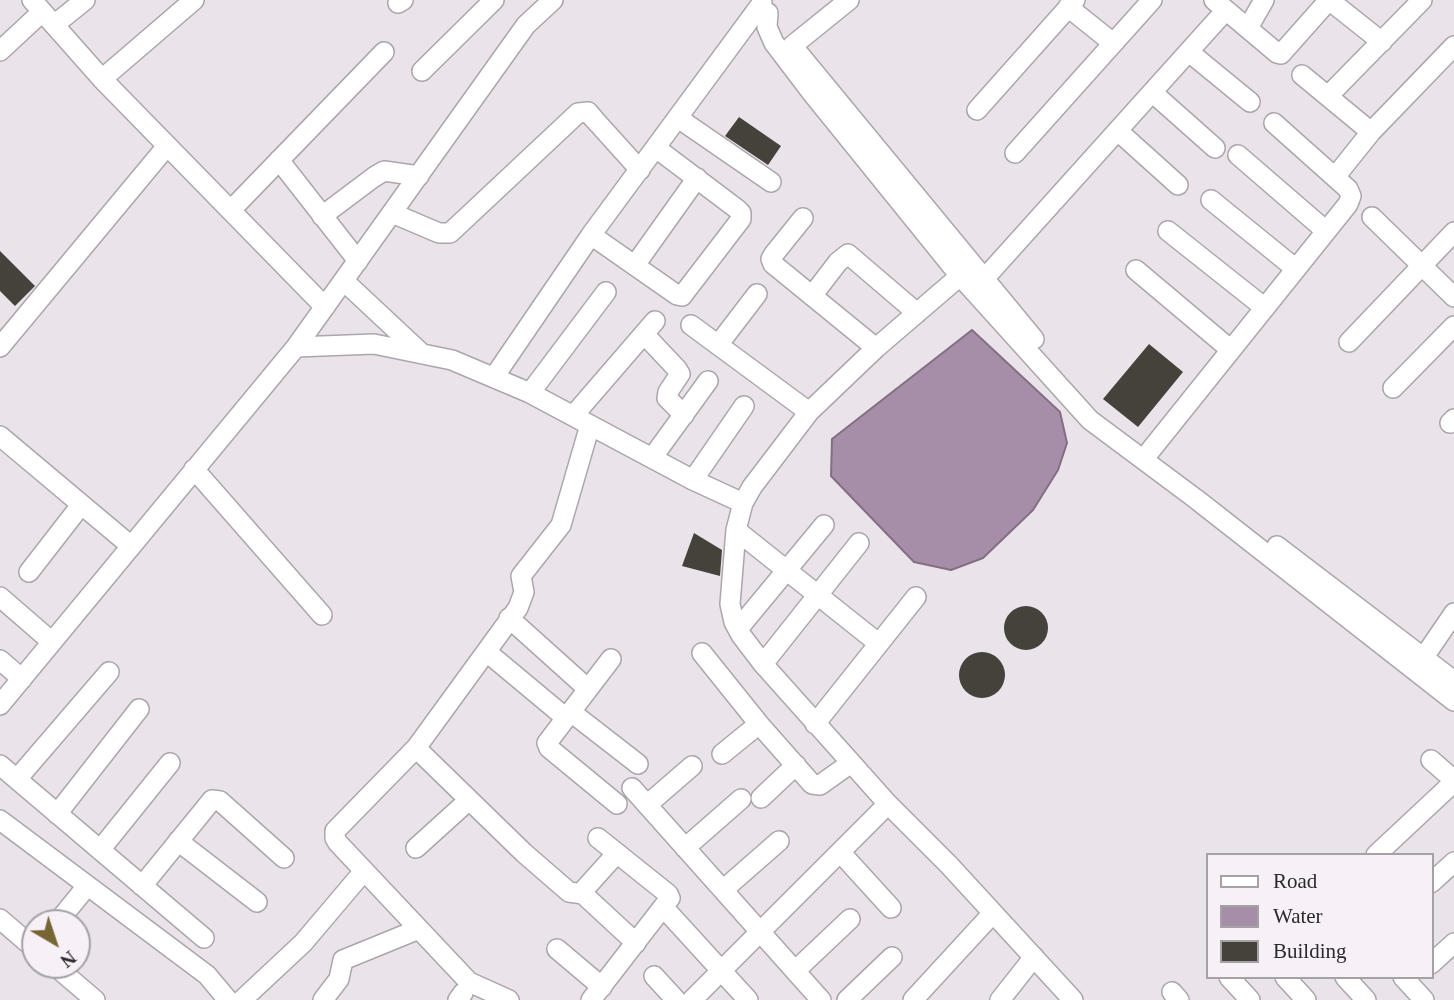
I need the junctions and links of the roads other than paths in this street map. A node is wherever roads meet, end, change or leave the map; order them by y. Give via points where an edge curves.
1 (85, 0) edge
2 (194, 0) edge
3 (494, 0) edge
4 (554, 0) edge
5 (849, 0) edge
6 (1152, 0) edge
7 (1264, 0) edge
8 (1329, 0) edge
9 (1422, 0) edge
10 (1072, 4) edge
11 (764, 5) edge
12 (1220, 5) edge
13 (43, 12) edge
14 (1248, 28) junction
15 (1382, 42) junction
16 (1112, 45) junction
17 (792, 46) junction
18 (1454, 46) edge
19 (0, 51) edge
20 (384, 52) dead end
21 (1189, 52) junction
22 (422, 71) dead end
23 (1302, 75) dead end
24 (102, 79) junction
25 (1153, 93) junction
26 (1328, 96) junction
27 (1250, 102) dead end
28 (977, 110) dead end
29 (678, 118) junction
30 (1274, 123) dead end
31 (1118, 131) junction
32 (1371, 132) junction
33 (167, 146) junction
34 (656, 148) junction
35 (1215, 148) dead end
36 (1015, 153) dead end
37 (1238, 155) dead end
38 (279, 160) junction
39 (640, 170) junction
40 (419, 176) junction
41 (1335, 177) junction
42 (697, 178) junction
43 (771, 182) dead end
44 (1178, 185) dead end
45 (1211, 200) dead end
46 (230, 210) junction
47 (392, 213) junction
48 (322, 216) junction
49 (1372, 217) dead end
50 (803, 218) dead end
51 (1168, 231) dead end
52 (1326, 231) junction
53 (1454, 232) edge
54 (592, 235) junction
55 (358, 261) junction
56 (635, 265) junction
57 (1422, 266) junction
58 (1296, 269) junction
59 (1136, 270) dead end
60 (960, 276) junction
61 (984, 279) junction
62 (344, 281) junction
63 (606, 292) dead end
64 (757, 294) dead end
65 (812, 296) junction
66 (1454, 297) edge
67 (325, 307) junction
68 (1265, 308) junction
69 (916, 313) junction
70 (691, 325) dead end
71 (1454, 326) edge
72 (1349, 342) dead end
73 (718, 345) junction
74 (296, 346) junction
75 (0, 347) edge
76 (876, 348) junction
77 (1231, 350) junction
78 (420, 352) junction
79 (494, 377) junction
80 (708, 381) dead end
81 (1393, 388) dead end
82 (530, 393) junction
83 (744, 405) dead end
84 (809, 412) junction
85 (684, 415) junction
86 (582, 420) junction
87 (0, 436) edge
88 (1150, 451) junction
89 (652, 458) junction
90 (194, 469) junction
91 (693, 480) junction
92 (743, 503) junction
93 (81, 505) junction
94 (824, 525) dead end
95 (737, 530) junction
96 (859, 543) dead end
97 (131, 546) junction
98 (787, 570) junction
99 (29, 572) dead end
100 (819, 596) junction
101 (0, 597) edge
102 (916, 597) dead end
103 (1454, 612) edge
104 (322, 615) dead end
105 (509, 618) junction
106 (738, 629) junction
107 (52, 642) junction
108 (878, 643) junction
109 (702, 653) dead end
110 (1424, 657) junction
111 (494, 658) dead end
112 (611, 659) dead end
113 (0, 660) edge
114 (763, 664) junction
115 (109, 672) dead end
116 (22, 678) junction
117 (1454, 681) edge
118 (588, 689) junction
119 (1454, 701) edge
120 (0, 705) edge
121 (139, 709) dead end
122 (568, 715) junction
123 (759, 724) junction
124 (815, 724) junction
125 (416, 748) junction
126 (722, 754) dead end
127 (1431, 760) dead end
128 (851, 763) junction
129 (170, 764) dead end
130 (638, 764) dead end
131 (0, 765) edge
132 (796, 765) junction
133 (692, 766) dead end
134 (17, 779) junction
135 (1454, 781) edge
136 (632, 788) dead end
137 (761, 798) dead end
138 (741, 799) dead end
139 (469, 800) junction
140 (617, 804) dead end
141 (888, 804) junction
142 (647, 805) junction
143 (57, 814) junction
144 (0, 820) edge
145 (598, 838) dead end
146 (178, 841) junction
147 (779, 841) dead end
148 (416, 848) dead end
149 (685, 848) junction
150 (100, 850) junction
151 (840, 852) junction
152 (617, 853) junction
153 (1378, 853) edge
154 (284, 858) dead end
155 (1454, 862) edge
156 (364, 871) junction
157 (1433, 881) edge
158 (87, 886) junction
159 (142, 886) junction
160 (723, 890) junction
161 (581, 893) junction
162 (257, 902) dead end
163 (664, 908) junction
164 (891, 908) dead end
165 (68, 909) edge
166 (993, 913) junction
167 (0, 919) edge
168 (850, 919) dead end
169 (419, 929) junction
170 (759, 932) junction
171 (21, 937) edge
172 (204, 938) dead end
173 (636, 943) junction
174 (1454, 943) edge
175 (557, 949) dead end
176 (892, 957) dead end
177 (1034, 957) junction
178 (1433, 962) edge
179 (720, 970) junction
180 (795, 971) junction
181 (654, 975) dead end
182 (70, 979) edge
183 (1230, 979) edge
184 (1287, 979) edge
185 (1347, 979) edge
186 (1404, 979) edge
187 (596, 993) edge
188 (860, 996) edge
189 (1416, 997) edge
190 (95, 1000) edge
191 (228, 1000) edge
192 (242, 1000) edge
193 (323, 1000) edge
194 (509, 1000) edge
195 (676, 1000) edge
196 (692, 1000) edge
197 (748, 1000) edge
198 (821, 1000) edge
199 (913, 1000) edge
200 (1000, 1000) edge
201 (1073, 1000) edge
202 (1250, 1000) edge
203 (1306, 1000) edge
204 (1366, 1000) edge

1 - 13 street
2 - 24 street
3 - 22 street
4 - 40 street via 526,26
5 - 17 street
6 - 16 street
7 - 14 street
8 - 14 street via 1281,54
8 - 15 street
9 - 15 street
10 - 16 street
10 - 28 street
11 - 17 street
11 - 29 street
11 - 60 street via 774,43
12 - 14 street
12 - 21 street
13 - 19 street
13 - 24 street
15 - 26 street
16 - 36 street
17 - 61 street
18 - 32 street
20 - 38 street
21 - 25 street
21 - 27 street
23 - 26 street
24 - 33 street
25 - 31 street
25 - 35 street
26 - 32 street
29 - 34 street
29 - 43 street
30 - 41 street
31 - 44 street
31 - 61 street
32 - 41 street
33 - 46 street
33 - 75 street
34 - 39 street
34 - 42 street
37 - 52 street
38 - 46 street
38 - 48 street
39 - 47 street via 588,112 578,113 450,233 439,233
39 - 54 street
40 - 47 street
40 - 48 street via 384,172
41 - 52 street via 1351,196
42 - 56 street
42 - 56 street via 737,209 741,219 682,296
45 - 58 street
46 - 67 street
47 - 55 street
48 - 55 street
49 - 57 street
50 - 65 street via 771,259
51 - 68 street
52 - 58 street
53 - 57 street
54 - 56 street
54 - 79 street
55 - 62 street
57 - 66 street
57 - 72 street
58 - 68 street
59 - 77 street
60 - 69 street
60 - 119 street via 1090,420
61 - 88 street via 1087,399
62 - 67 street
62 - 78 street
63 - 82 street
64 - 73 street
65 - 69 street via 848,254
65 - 76 street
67 - 74 street
68 - 77 street
69 - 76 street
70 - 73 street
71 - 81 street
73 - 84 street
74 - 78 street via 374,344
74 - 90 street
76 - 84 street
77 - 88 street
78 - 79 street
79 - 82 street
80 - 85 street
82 - 86 street
83 - 91 street
84 - 92 street
85 - 86 street via 667,398 680,374 649,328
85 - 89 street
86 - 89 street
86 - 105 street via 561,525 521,576 523,599
87 - 93 street
88 - 110 street
89 - 91 street
90 - 97 street
90 - 104 street
91 - 92 street
92 - 95 street
93 - 97 street
93 - 99 street
94 - 98 street
95 - 98 street
95 - 106 street via 730,604
96 - 100 street
97 - 107 street
98 - 100 street
98 - 106 street
100 - 108 street
100 - 114 street
101 - 107 street
102 - 108 street
103 - 110 street
105 - 118 street
105 - 125 street
106 - 114 street
107 - 116 street
108 - 124 street
109 - 123 street
110 - 117 street
111 - 122 street
112 - 118 street
113 - 116 street
114 - 124 street
115 - 134 street
116 - 120 street
118 - 122 street
121 - 143 street
122 - 130 street
122 - 140 street via 547,743 549,748
123 - 126 street
123 - 132 street
124 - 128 street
125 - 139 street
125 - 156 street via 335,831 338,843
127 - 135 street
128 - 132 street via 818,786
128 - 141 street
129 - 150 street
131 - 134 street
132 - 137 street
133 - 142 street
134 - 143 street
135 - 153 street
136 - 142 street
138 - 149 street
139 - 148 street
139 - 161 street via 569,892
141 - 151 street
141 - 166 street
142 - 149 street
143 - 150 street
144 - 158 street
145 - 152 street
146 - 154 street via 212,800 220,801
146 - 159 street
146 - 162 street
147 - 160 street
149 - 160 street
150 - 159 street
151 - 164 street
151 - 170 street
152 - 161 street
152 - 163 street via 668,894
155 - 157 street
156 - 169 street
156 - 192 street via 303,943
158 - 165 street
158 - 191 street via 207,975
159 - 172 street
160 - 170 street
161 - 173 street
163 - 173 street
163 - 179 street
166 - 177 street
166 - 199 street
167 - 171 street
168 - 180 street
169 - 193 street via 343,960 340,978
169 - 194 street via 471,984
170 - 179 street
170 - 180 street
173 - 187 street
174 - 178 street
175 - 187 street
176 - 188 street
177 - 200 street
177 - 201 street
179 - 196 street
179 - 197 street
180 - 198 street
181 - 195 street
182 - 190 street
183 - 202 street
184 - 203 street
185 - 204 street
186 - 189 street

